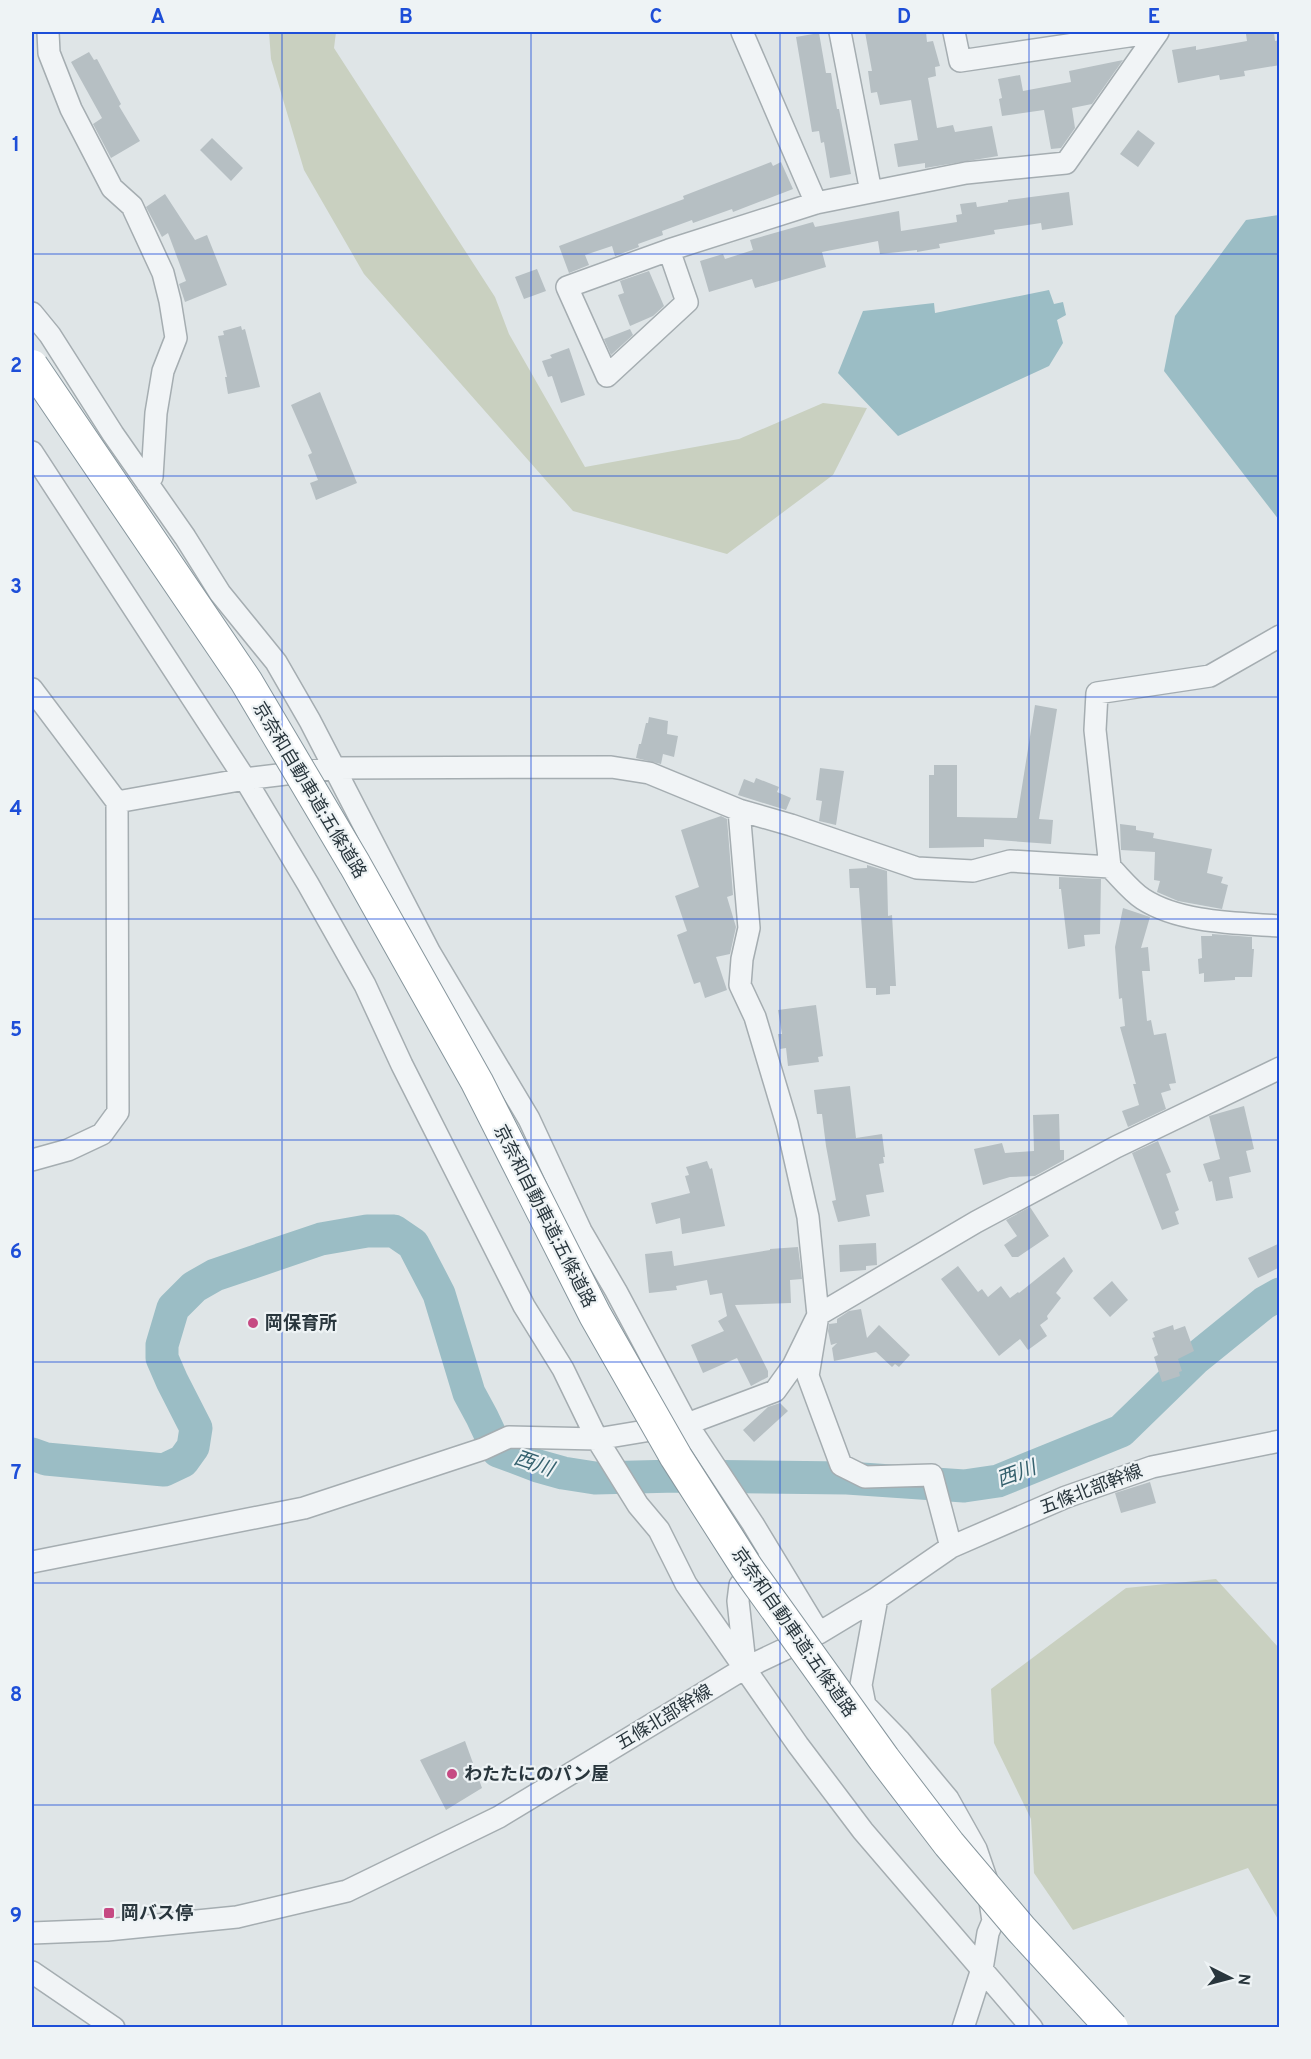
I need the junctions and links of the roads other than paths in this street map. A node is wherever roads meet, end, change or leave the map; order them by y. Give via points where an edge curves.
1 (48, 32) edge
2 (742, 32) edge
3 (840, 32) edge
4 (954, 32) edge
5 (1157, 32) edge
6 (1092, 36) edge
7 (871, 192) junction
8 (816, 204) junction
9 (669, 249) junction
10 (32, 313) edge
11 (32, 366) edge
12 (32, 452) edge
13 (147, 483) junction
14 (1280, 636) edge
15 (32, 689) edge
16 (335, 768) junction
17 (245, 779) junction
18 (117, 802) junction
19 (740, 810) junction
20 (1110, 867) junction
21 (1280, 926) edge
22 (1280, 1068) edge
23 (32, 1160) edge
24 (818, 1315) junction
25 (687, 1424) junction
26 (597, 1439) junction
27 (1280, 1441) edge
28 (951, 1547) junction
29 (770, 1551) junction
30 (32, 1562) edge
31 (876, 1598) junction
32 (819, 1633) junction
33 (745, 1668) junction
34 (32, 1933) edge
35 (982, 1969) junction
36 (32, 1972) edge
37 (114, 2028) edge
38 (963, 2028) edge
39 (1032, 2028) edge
40 (1112, 2028) edge

1 - 13 street via 49,53 71,109 112,188 132,206 163,273 170,301 176,338 162,371 152,477
2 - 8 street
3 - 7 street
4 - 6 street via 960,61
5 - 6 street
5 - 7 street via 1066,163 966,173
7 - 8 street
8 - 9 street
9 - 9 street via 687,302 607,376 567,287
10 - 13 street
11 - 40 highway, 京奈和自動車道;五條道路, bridge via 252,692 355,865 477,1082 595,1315 676,1457 747,1568 949,1844
12 - 17 street
13 - 16 street via 220,593 276,662
14 - 20 street via 1210,676 1097,693 1095,730
15 - 18 street
16 - 17 street
16 - 19 street via 611,767 649,773
16 - 25 street via 430,953 529,1119 581,1231
17 - 18 street
17 - 26 street via 365,985 524,1306 563,1369
18 - 23 street via 118,1112 102,1134 68,1150
19 - 20 street via 917,868 973,871 1010,861
19 - 24 street via 748,928 740,985 755,1017 787,1124 808,1217
20 - 21 street via 1143,899 1178,914
22 - 24 street via 1116,1147 976,1222
24 - 25 street via 794,1366 775,1391
24 - 28 street via 808,1376 841,1465 866,1477 932,1475
25 - 26 street
25 - 29 street
26 - 30 street via 509,1437 304,1508
26 - 33 street via 638,1505 659,1530 686,1584
27 - 28 street, 五條北部幹線 via 1152,1467 1065,1497
28 - 31 street, 五條北部幹線
29 - 32 street
29 - 33 street via 740,1585
31 - 32 street, 五條北部幹線
31 - 35 street via 861,1685 865,1704 948,1799 976,1850 987,1881 993,1922
32 - 33 street, 五條北部幹線
33 - 34 street, 五條北部幹線 via 499,1817 348,1890 237,1917
33 - 35 street via 863,1831
35 - 38 street
35 - 39 street
36 - 37 street

